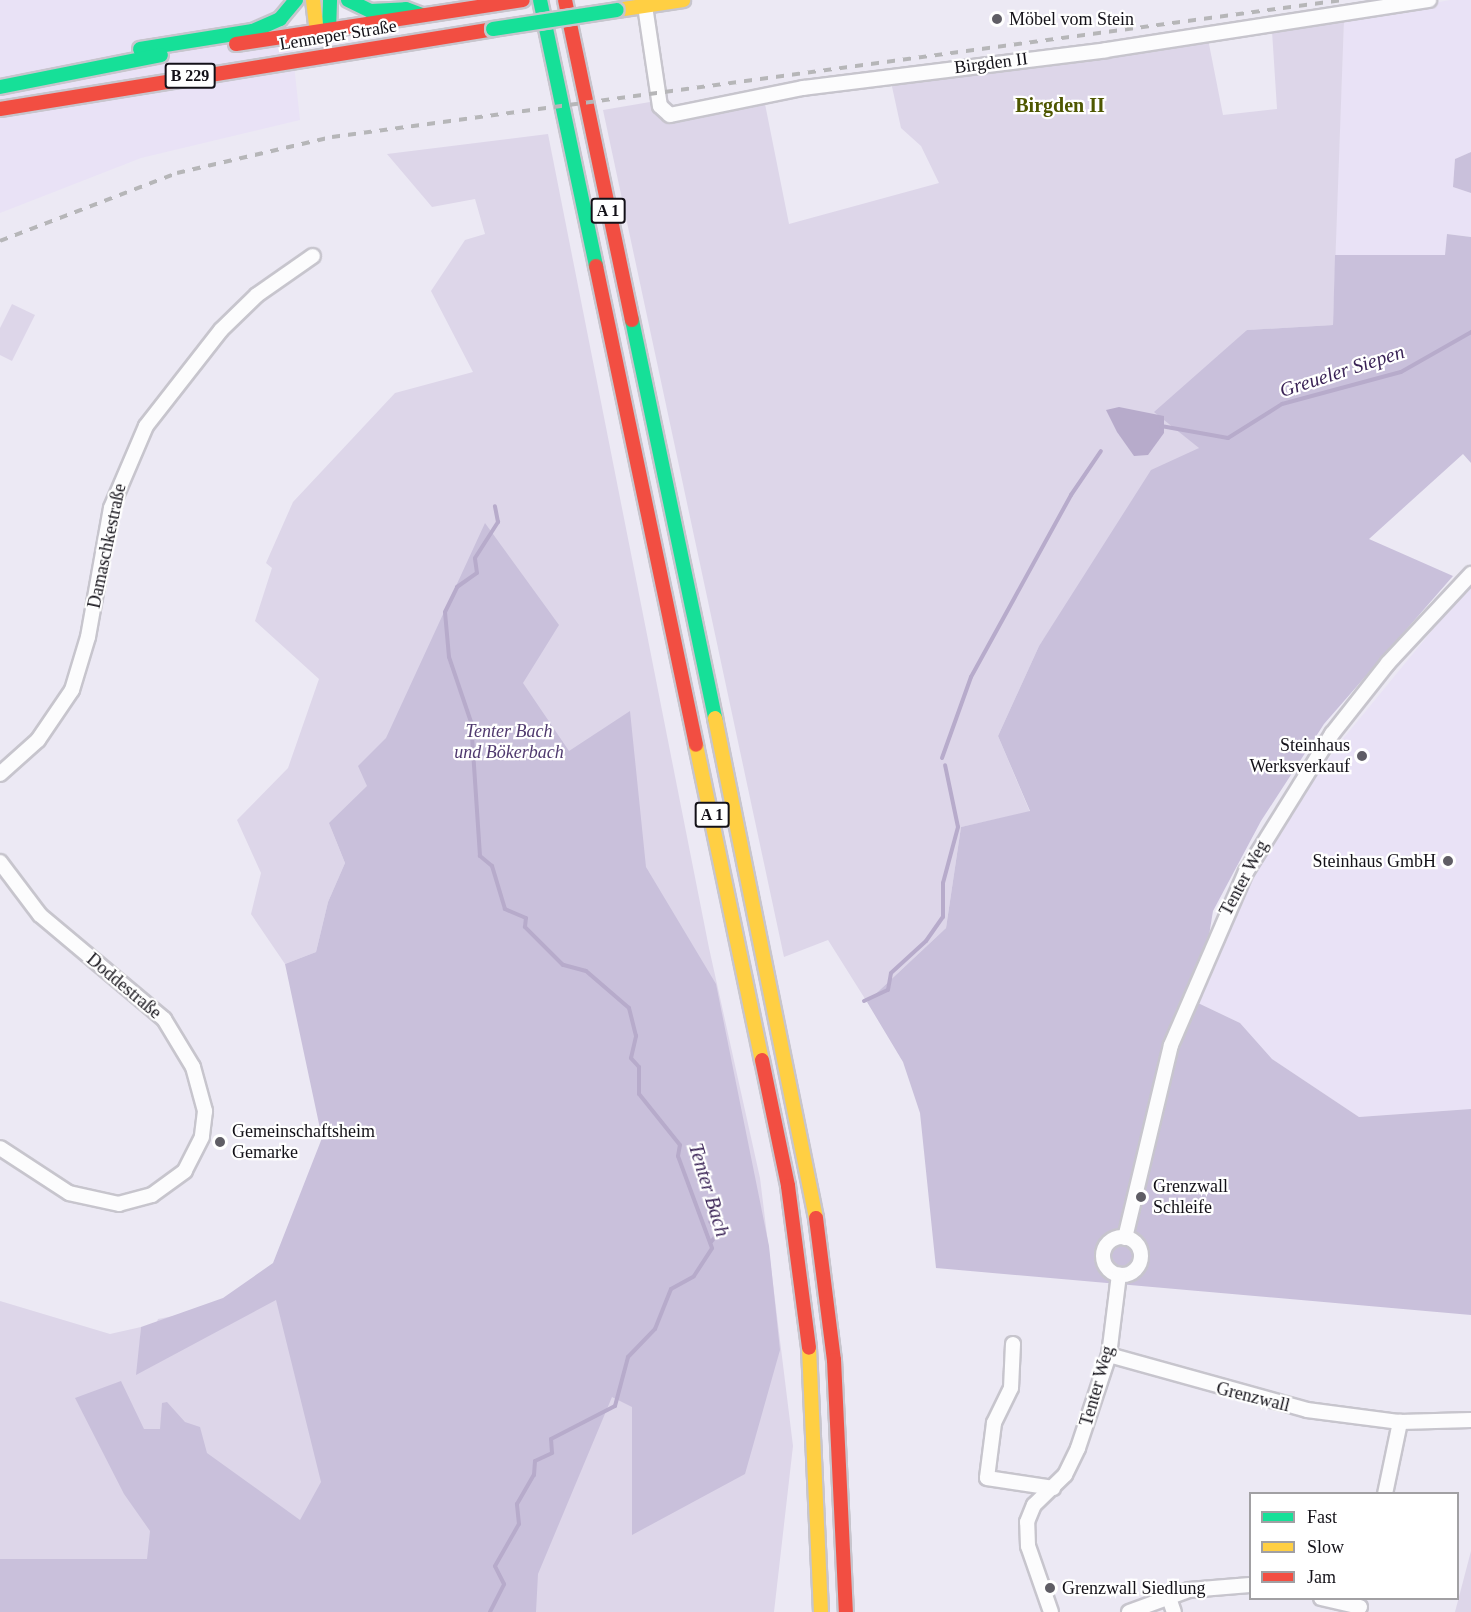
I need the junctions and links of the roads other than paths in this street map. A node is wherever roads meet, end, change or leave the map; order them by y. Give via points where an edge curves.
1 (296, 0) edge
2 (313, 0) edge
3 (330, 0) edge
4 (348, 0) edge
5 (523, 0) edge
6 (540, 0) edge
7 (565, 0) edge
8 (682, 0) edge
9 (1429, 0) edge
10 (645, 6) junction
11 (423, 15) junction
12 (323, 31) junction
13 (326, 55) junction
14 (125, 61) junction
15 (0, 87) edge
16 (0, 109) edge
17 (313, 256) dead end
18 (1471, 574) edge
19 (0, 774) edge
20 (0, 862) edge
21 (0, 1148) edge
22 (1125, 1238) junction
23 (1119, 1275) junction
24 (1013, 1344) dead end
25 (1109, 1355) junction
26 (1471, 1420) edge
27 (1400, 1422) junction
28 (1053, 1488) junction
29 (1385, 1492) edge
30 (1249, 1585) edge
31 (1168, 1595) junction
32 (1327, 1600) edge
33 (1360, 1606) edge
34 (821, 1612) edge
35 (846, 1612) edge
36 (1051, 1612) edge
37 (1130, 1612) edge
38 (1173, 1612) edge

1 - 14 main road via 280,19 253,31 140,49
2 - 12 main road
3 - 12 main road
4 - 11 main road via 371,11 406,9
5 - 11 main road, Lenneper Straße / B 229
6 - 34 main road, A 1 via 788,1186 811,1367
7 - 35 main road, A 1 via 811,1179 835,1370
8 - 10 main road, Lenneper Straße / B 229
9 - 10 street, Birgden II via 1106,50 803,88 670,115 660,106
10 - 13 main road, Lenneper Straße / B 229, bridge
11 - 12 main road, Lenneper Straße / B 229
12 - 13 main road
12 - 14 main road, Lenneper Straße / B 229
13 - 16 main road, Lenneper Straße / B 229
14 - 15 main road, Lenneper Straße / B 229
17 - 19 street, Damaschkestraße via 257,296 221,330 146,426 111,508 88,637 72,690 38,740
18 - 22 street, Tenter Weg via 1388,663 1332,734 1246,872 1171,1045
20 - 21 street, Doddestraße via 40,915 164,1019 194,1067 205,1111 202,1137 185,1171 152,1195 119,1204 69,1193
22 - 23 street via 1112,1240 1103,1257 1108,1269
22 - 23 street via 1140,1250 1140,1263 1132,1273
23 - 25 street, Tenter Weg
24 - 28 street via 1011,1388 994,1423 987,1478
25 - 27 street, Grenzwall via 1274,1404
25 - 28 street, Tenter Weg via 1075,1456
26 - 27 street, Grenzwall
27 - 29 street
28 - 36 street, Tenter Weg via 1032,1508 1026,1533
30 - 31 street
31 - 37 street
31 - 38 street
32 - 33 street

